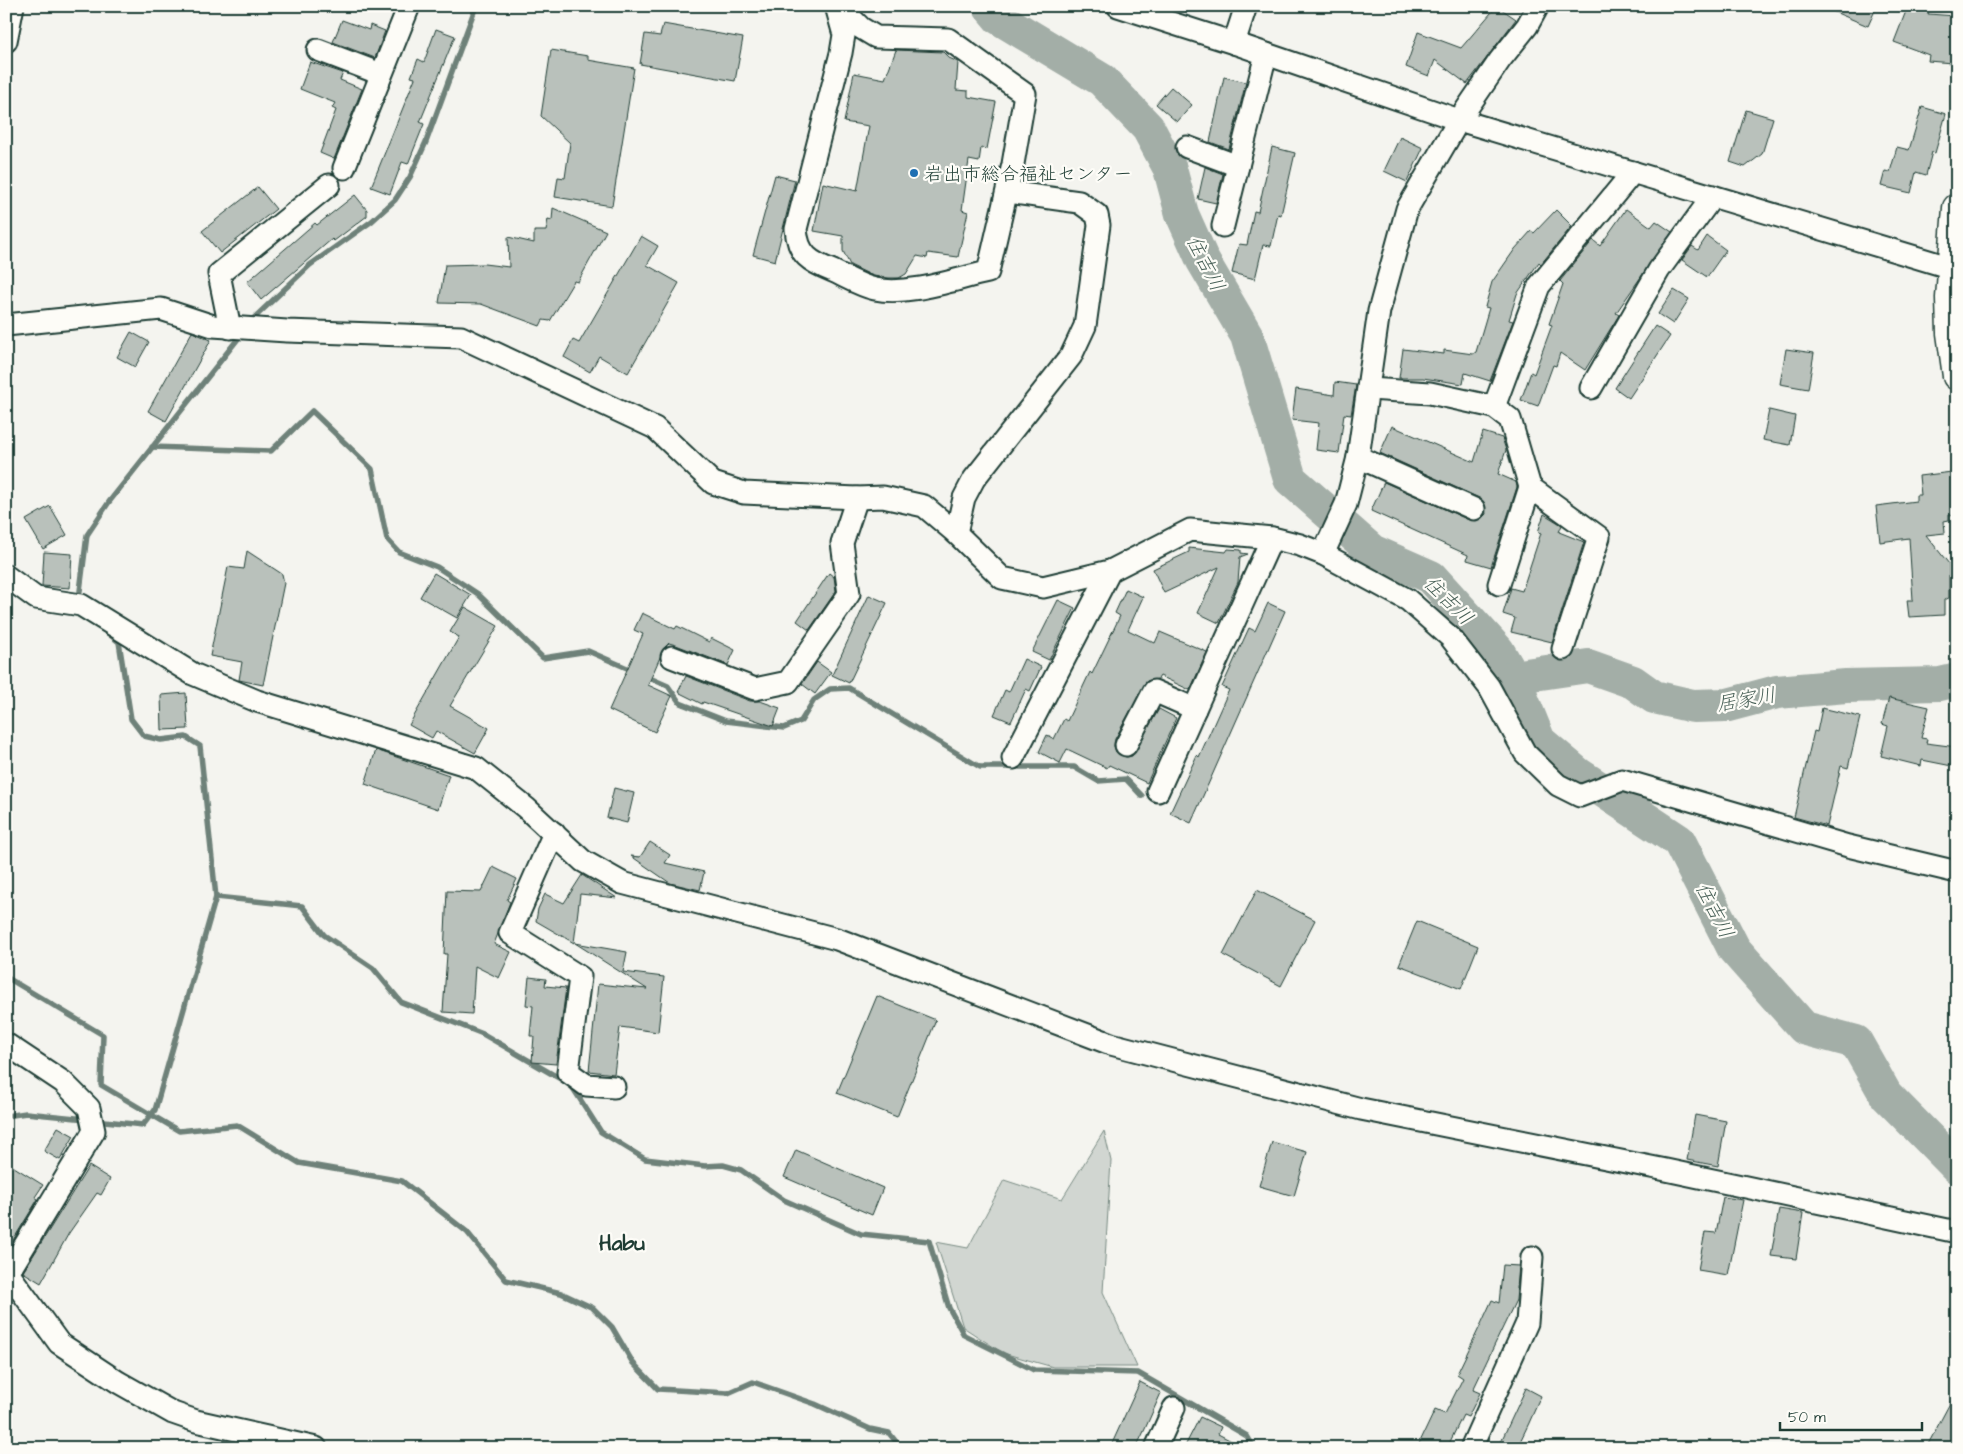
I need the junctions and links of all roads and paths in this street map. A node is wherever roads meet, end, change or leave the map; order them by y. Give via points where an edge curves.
1 (13, 6) edge
2 (409, 6) edge
3 (838, 6) edge
4 (1118, 6) edge
5 (1246, 6) edge
6 (1538, 6) edge
7 (6, 41) edge
8 (1234, 43) junction
9 (318, 50) dead end
10 (1266, 54) junction
11 (381, 74) junction
12 (1459, 120) junction
13 (1187, 147) dead end
14 (1238, 166) junction
15 (344, 168) dead end
16 (1633, 172) junction
17 (329, 185) dead end
18 (1008, 192) junction
19 (1713, 196) junction
20 (1957, 208) edge
21 (1223, 226) dead end
22 (1952, 268) junction
23 (6, 325) edge
24 (230, 328) junction
25 (1954, 332) edge
26 (1957, 376) edge
27 (1591, 388) dead end
28 (1369, 389) junction
29 (1494, 407) junction
30 (1358, 457) junction
31 (1530, 487) junction
32 (857, 498) junction
33 (1474, 509) dead end
34 (956, 533) junction
35 (1272, 538) junction
36 (1327, 545) junction
37 (1110, 571) junction
38 (6, 576) edge
39 (1499, 584) dead end
40 (1563, 649) dead end
41 (672, 657) dead end
42 (1195, 708) junction
43 (1126, 745) dead end
44 (1013, 758) dead end
45 (1158, 791) dead end
46 (554, 834) junction
47 (1957, 872) edge
48 (6, 1044) edge
49 (614, 1087) dead end
50 (1957, 1232) edge
51 (1532, 1257) dead end
52 (7, 1271) edge
53 (1174, 1408) dead end
54 (316, 1448) edge
55 (1156, 1448) edge
56 (1471, 1448) edge

1 - 7 street
2 - 11 street
3 - 18 street via 860,28 876,37 948,39 1025,94
3 - 18 street via 844,35 841,53 796,229 797,244 803,255 875,289 912,289 988,272
4 - 8 street
5 - 8 street
6 - 12 street
8 - 10 street
9 - 11 street
10 - 12 street
10 - 14 street
11 - 15 street
12 - 16 street
12 - 28 street via 1407,209 1379,311
13 - 14 street
14 - 21 street
16 - 19 street
16 - 29 street via 1539,286
17 - 24 street via 219,274
18 - 34 street via 1079,202 1097,215 1100,225 1085,326 1071,356 974,479 964,498
19 - 22 street
19 - 27 street via 1659,270
20 - 22 main road
22 - 25 main road
23 - 24 street via 161,309 213,326
24 - 32 street via 461,337 655,428 713,483 744,492
25 - 26 main road
28 - 29 street via 1430,393
28 - 30 street
29 - 31 street via 1510,419
30 - 33 street
30 - 36 street via 1346,504
31 - 39 street
31 - 40 street via 1599,537
32 - 34 street via 883,497 924,506
32 - 41 street via 842,543 849,594 788,682 755,689
34 - 37 street via 1002,578 1043,587
35 - 36 street
35 - 37 street via 1190,530
35 - 42 street
36 - 47 street via 1408,600 1451,638 1489,687 1525,753 1558,785 1580,796 1622,780 1848,846
37 - 44 street
38 - 46 street via 36,598 81,605 193,674 239,693 476,768
42 - 43 street via 1154,691
42 - 45 street
46 - 49 street via 510,933 580,977 568,1072 586,1085
46 - 50 street via 583,861 622,883 837,939 1112,1044 1361,1109
48 - 52 street via 63,1082 89,1108 94,1131
51 - 56 street via 1527,1323
52 - 54 street via 59,1343 118,1382 173,1413 196,1421
53 - 55 street

